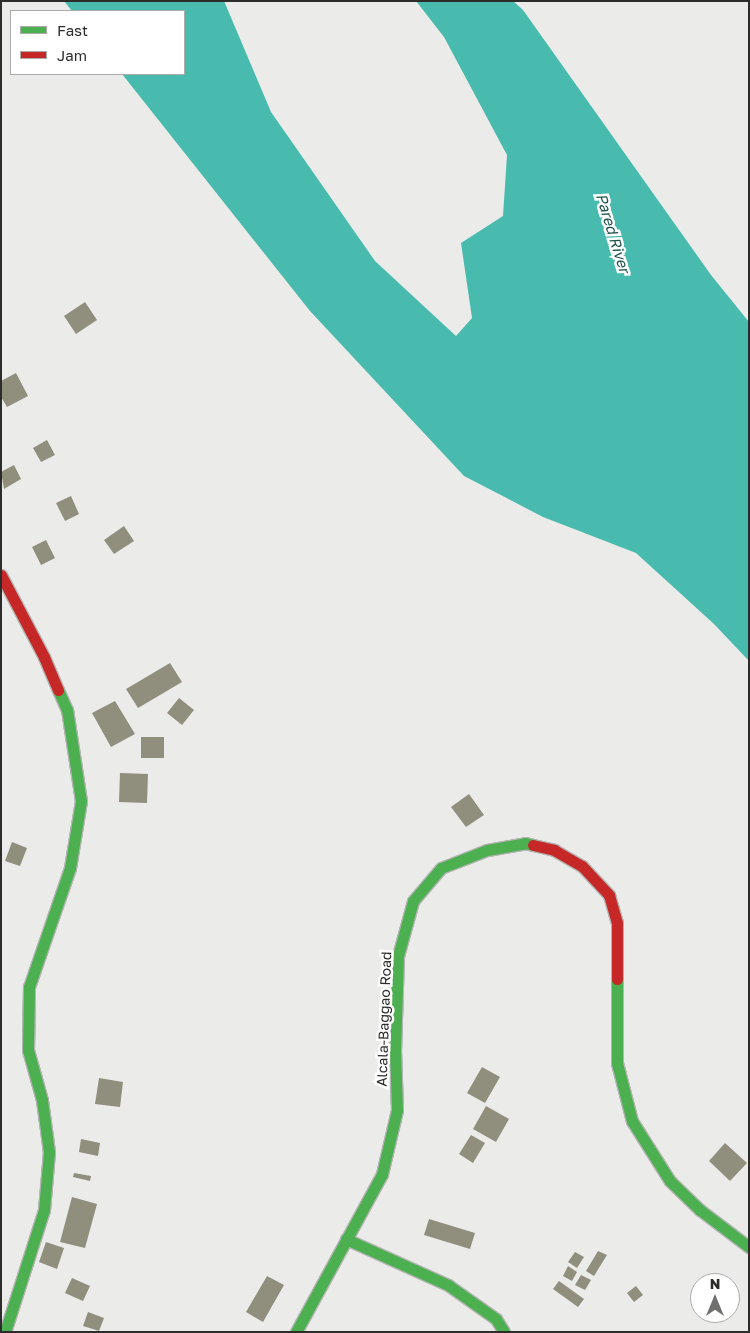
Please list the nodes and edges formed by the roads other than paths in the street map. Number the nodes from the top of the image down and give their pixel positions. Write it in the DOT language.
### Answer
graph roads {
  1 [pos="1,575"];
  2 [pos="346,1239"];
  3 [pos="749,1247"];
  4 [pos="5,1332"];
  5 [pos="296,1332"];
  6 [pos="504,1332"];
  1 -- 4 [label="main road"];
  2 -- 3 [label="main road, Alcala-Baggao Road"];
  2 -- 5 [label="main road, Alcala-Baggao Road"];
  2 -- 6 [label="main road"];
}
